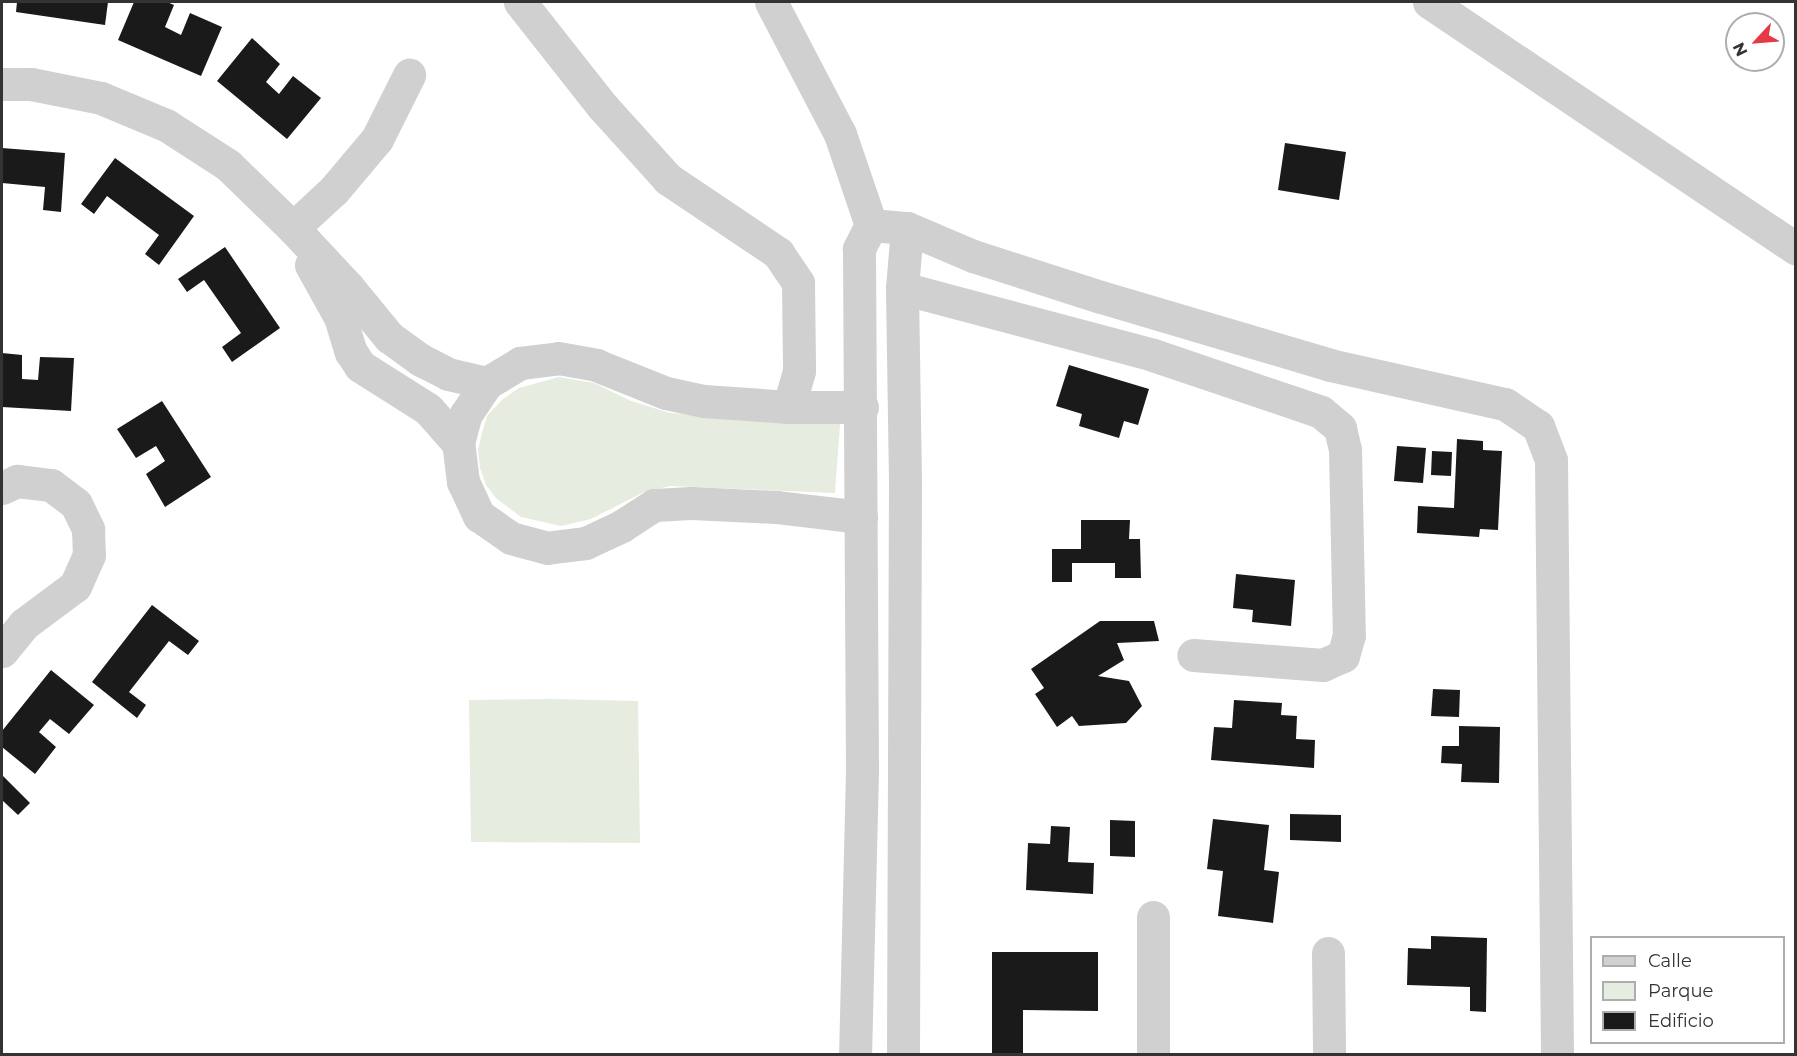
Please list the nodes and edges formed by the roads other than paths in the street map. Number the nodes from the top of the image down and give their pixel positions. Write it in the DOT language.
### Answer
graph roads {
  1 [pos="520,2"];
  2 [pos="771,2"];
  3 [pos="1429,2"];
  4 [pos="410,75"];
  5 [pos="2,84"];
  6 [pos="871,225"];
  7 [pos="293,228"];
  8 [pos="907,228"];
  9 [pos="1796,249"];
  10 [pos="903,288"];
  11 [pos="488,383"];
  12 [pos="789,407"];
  13 [pos="862,407"];
  14 [pos="458,443"];
  15 [pos="2,488"];
  16 [pos="861,517"];
  17 [pos="2,651"];
  18 [pos="1193,655"];
  19 [pos="1153,917"];
  20 [pos="1328,953"];
  21 [pos="855,1054"];
  22 [pos="903,1054"];
  23 [pos="1153,1054"];
  24 [pos="1329,1054"];
  25 [pos="1557,1054"];
  1 -- 12 [label="street"];
  2 -- 6 [label="street"];
  3 -- 9 [label="street"];
  4 -- 7 [label="street"];
  5 -- 7 [label="street"];
  6 -- 8 [label="street"];
  6 -- 13 [label="street"];
  7 -- 11 [label="street"];
  7 -- 14 [label="street"];
  8 -- 10 [label="street"];
  8 -- 25 [label="street"];
  10 -- 18 [label="street"];
  10 -- 22 [label="street"];
  11 -- 12 [label="street"];
  11 -- 14 [label="street"];
  12 -- 13 [label="street"];
  13 -- 16 [label="street"];
  14 -- 16 [label="street"];
  15 -- 17 [label="street"];
  16 -- 21 [label="street"];
  19 -- 23 [label="street"];
  20 -- 24 [label="street"];
}
